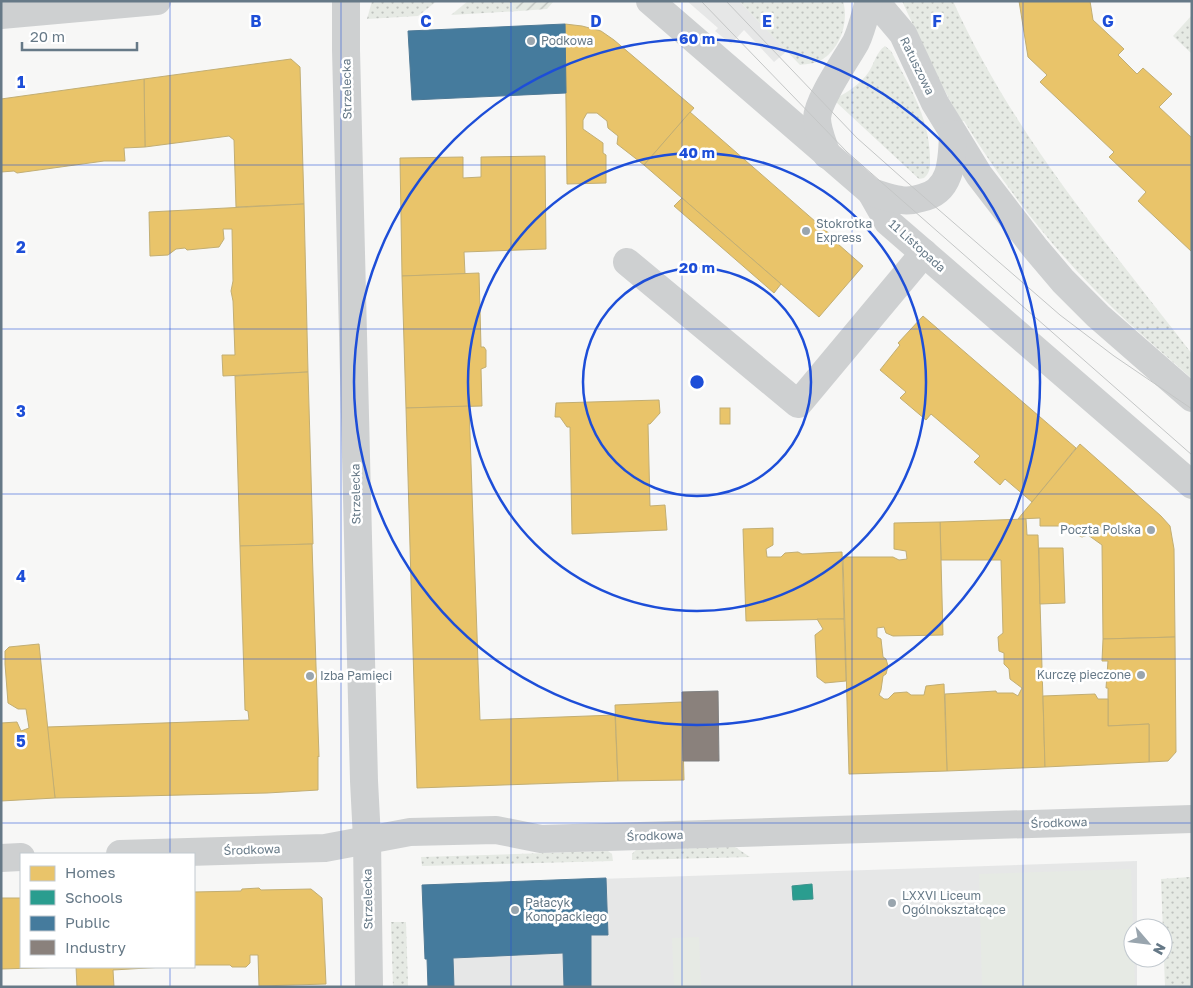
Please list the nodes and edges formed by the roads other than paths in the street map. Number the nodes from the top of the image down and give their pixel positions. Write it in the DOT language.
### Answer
graph roads {
  1 [pos="157,1"];
  2 [pos="346,1"];
  3 [pos="650,1"];
  4 [pos="869,1"];
  5 [pos="875,1"];
  6 [pos="1,15"];
  7 [pos="953,134"];
  8 [pos="827,155"];
  9 [pos="871,192"];
  10 [pos="924,253"];
  11 [pos="627,262"];
  12 [pos="1192,398"];
  13 [pos="1192,486"];
  14 [pos="1192,819"];
  15 [pos="368,839"];
  16 [pos="154,853"];
  17 [pos="20,857"];
  18 [pos="1,858"];
  19 [pos="370,987"];
  1 -- 6 [label="street"];
  2 -- 15 [label="street, Strzelecka"];
  3 -- 8 [label="street, 11 Listopada"];
  4 -- 8 [label="street"];
  5 -- 7 [label="street, Ratuszowa"];
  7 -- 9 [label="street"];
  7 -- 12 [label="street"];
  8 -- 9 [label="street, 11 Listopada"];
  9 -- 10 [label="street, 11 Listopada"];
  10 -- 11 [label="street"];
  10 -- 13 [label="street, 11 Listopada"];
  14 -- 15 [label="street, Środkowa"];
  15 -- 16 [label="street, Środkowa"];
  15 -- 19 [label="street, Strzelecka"];
  17 -- 18 [label="street"];
}
